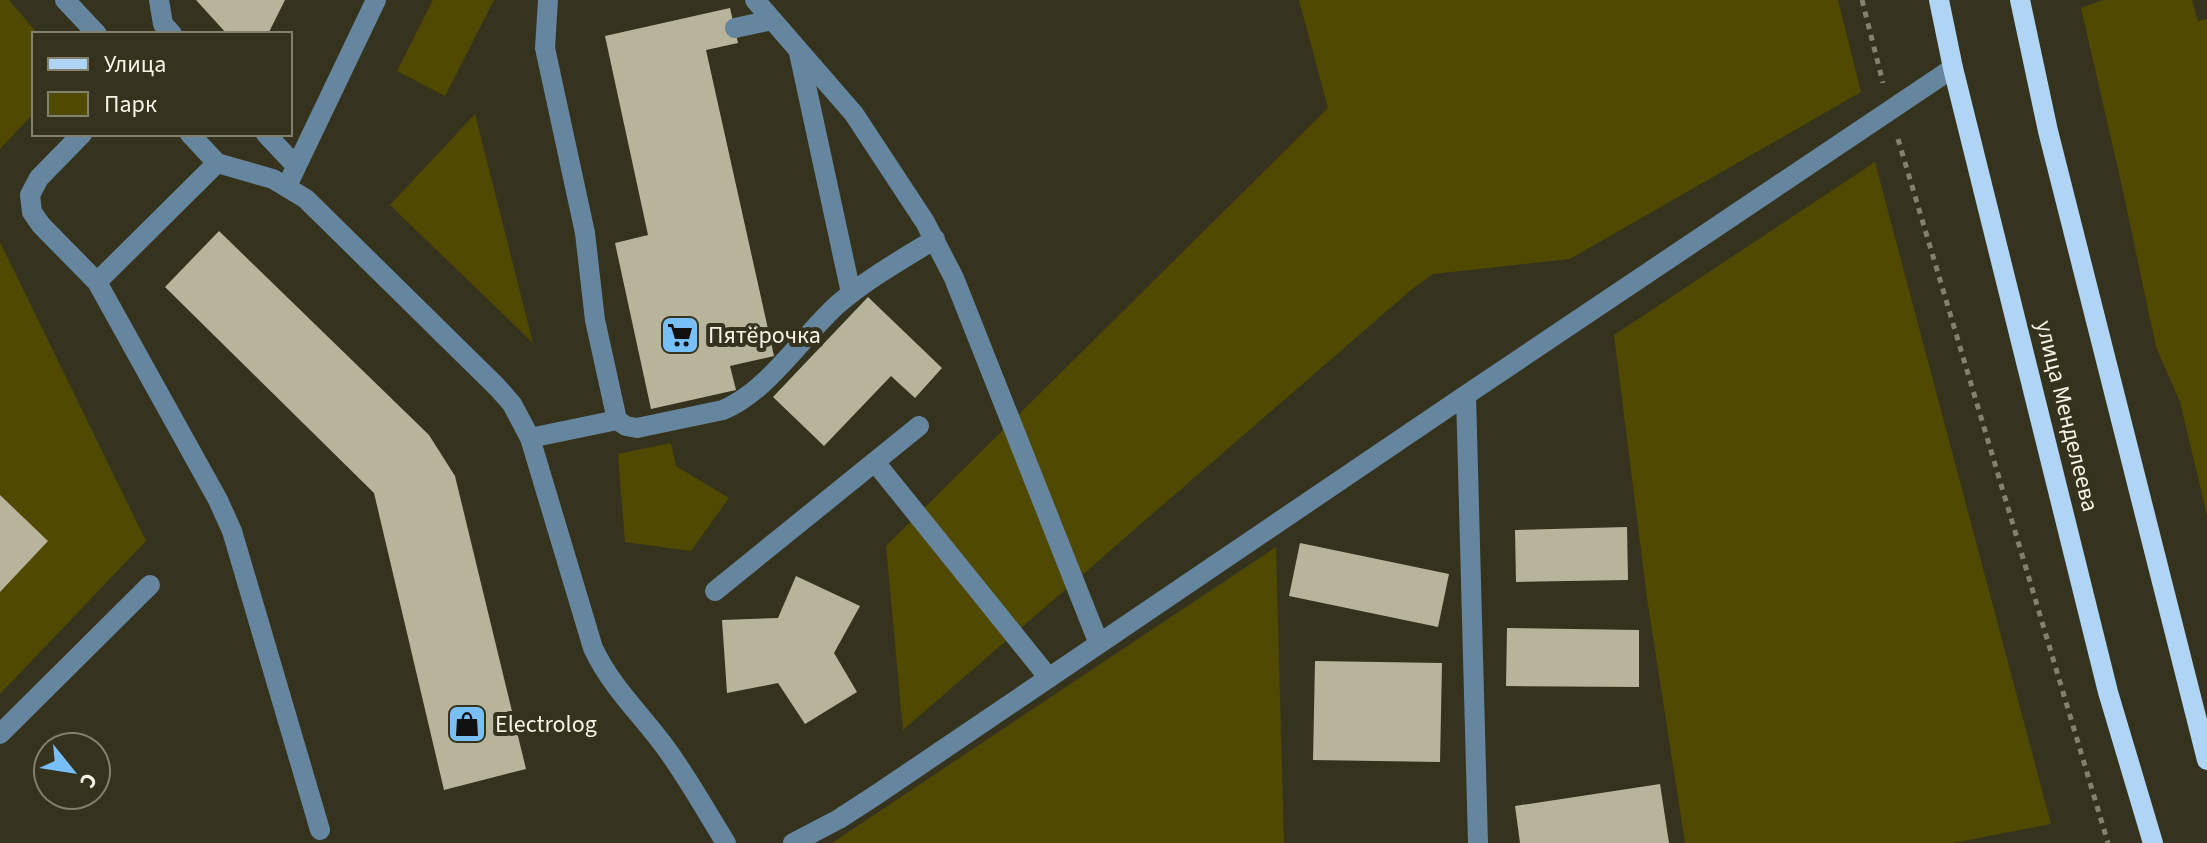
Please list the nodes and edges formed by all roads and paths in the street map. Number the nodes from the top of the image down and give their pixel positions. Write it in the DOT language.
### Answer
graph roads {
  1 [pos="65,0"];
  2 [pos="159,0"];
  3 [pos="376,0"];
  4 [pos="548,0"];
  5 [pos="755,0"];
  6 [pos="1862,0"];
  7 [pos="1939,0"];
  8 [pos="2020,0"];
  9 [pos="772,20"];
  10 [pos="735,28"];
  11 [pos="95,32"];
  12 [pos="170,32"];
  13 [pos="799,49"];
  14 [pos="1953,68"];
  15 [pos="1890,110"];
  16 [pos="80,136"];
  17 [pos="192,136"];
  18 [pos="268,136"];
  19 [pos="217,163"];
  20 [pos="296,166"];
  21 [pos="287,186"];
  22 [pos="935,239"];
  23 [pos="97,282"];
  24 [pos="851,293"];
  25 [pos="1466,395"];
  26 [pos="617,420"];
  27 [pos="919,426"];
  28 [pos="530,438"];
  29 [pos="875,462"];
  30 [pos="150,585"];
  31 [pos="715,591"];
  32 [pos="1099,644"];
  33 [pos="1049,678"];
  34 [pos="0,734"];
  35 [pos="2207,760"];
  36 [pos="320,830"];
  37 [pos="726,843"];
  38 [pos="793,843"];
  39 [pos="1478,843"];
  40 [pos="2108,843"];
  41 [pos="2153,843"];
  1 -- 11 [label="street"];
  2 -- 12 [label="street"];
  3 -- 20 [label="street"];
  4 -- 26 [label="street"];
  5 -- 9 [label="street"];
  6 -- 15 [label="path"];
  7 -- 14 [label="main road, улица Менделеева"];
  8 -- 35 [label="main road"];
  9 -- 10 [label="street"];
  9 -- 13 [label="street"];
  13 -- 22 [label="street"];
  13 -- 24 [label="street"];
  14 -- 15 [label="street"];
  14 -- 41 [label="main road, улица Менделеева"];
  15 -- 25 [label="street"];
  15 -- 40 [label="path"];
  16 -- 23 [label="street"];
  17 -- 19 [label="street"];
  18 -- 20 [label="street"];
  19 -- 21 [label="street"];
  19 -- 23 [label="street"];
  20 -- 21 [label="street"];
  21 -- 28 [label="street"];
  22 -- 24 [label="street"];
  22 -- 32 [label="street"];
  23 -- 36 [label="street"];
  24 -- 26 [label="street"];
  25 -- 32 [label="street"];
  25 -- 39 [label="street"];
  26 -- 28 [label="street"];
  27 -- 29 [label="street"];
  28 -- 37 [label="street"];
  29 -- 31 [label="street"];
  29 -- 33 [label="street"];
  30 -- 34 [label="street"];
  32 -- 33 [label="street"];
  33 -- 38 [label="street"];
}
